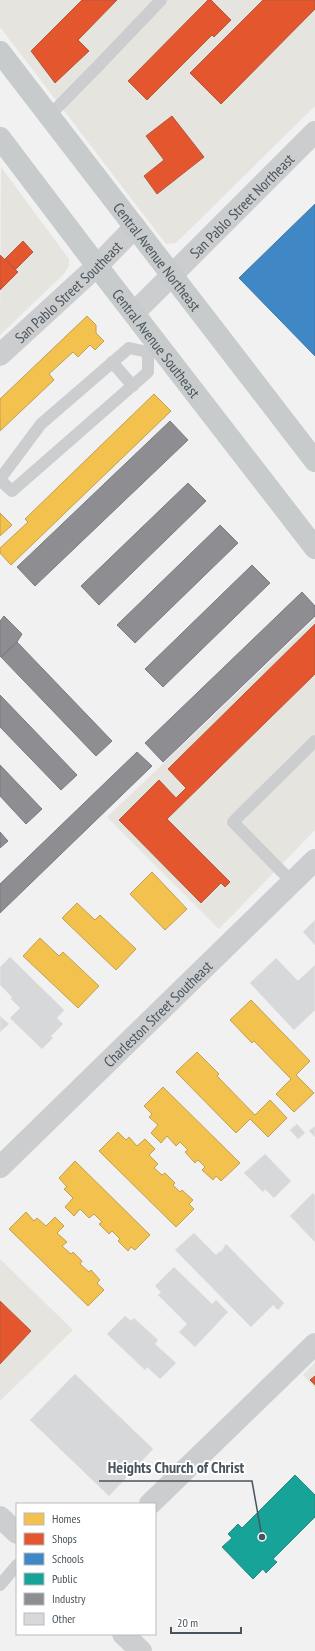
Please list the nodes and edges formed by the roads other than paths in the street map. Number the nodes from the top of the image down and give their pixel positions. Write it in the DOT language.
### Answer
graph roads {
  1 [pos="161,0"];
  2 [pos="0,52"];
  3 [pos="49,116"];
  4 [pos="315,132"];
  5 [pos="0,138"];
  6 [pos="135,228"];
  7 [pos="97,266"];
  8 [pos="172,275"];
  9 [pos="134,313"];
  10 [pos="152,348"];
  11 [pos="0,355"];
  12 [pos="112,362"];
  13 [pos="133,386"];
  14 [pos="315,461"];
  15 [pos="0,480"];
  16 [pos="315,548"];
  17 [pos="315,741"];
  18 [pos="313,867"];
  19 [pos="292,882"];
  20 [pos="0,1166"];
  21 [pos="315,1344"];
  22 [pos="151,1503"];
  23 [pos="0,1517"];
  24 [pos="16,1532"];
  25 [pos="16,1566"];
  26 [pos="0,1585"];
  27 [pos="120,1635"];
  28 [pos="124,1635"];
  29 [pos="122,1651"];
  30 [pos="141,1651"];
  1 -- 3 [label="lane"];
  2 -- 3 [label="main road, Central Avenue Northeast"];
  3 -- 6 [label="main road, Central Avenue Northeast"];
  4 -- 8 [label="street, San Pablo Street Northeast"];
  5 -- 7 [label="main road, Central Avenue Southeast"];
  6 -- 7 [label="street, San Pablo Street Southeast"];
  6 -- 8 [label="main road, Central Avenue Northeast"];
  7 -- 9 [label="main road, Central Avenue Southeast"];
  7 -- 11 [label="street, San Pablo Street Southeast"];
  8 -- 9 [label="street, San Pablo Street Northeast"];
  8 -- 14 [label="main road, Central Avenue Northeast"];
  9 -- 10 [label="main road, Central Avenue Southeast"];
  10 -- 12 [label="lane"];
  10 -- 13 [label="lane"];
  10 -- 16 [label="main road, Central Avenue Southeast"];
  12 -- 13 [label="lane"];
  12 -- 15 [label="lane"];
  13 -- 15 [label="lane"];
  17 -- 19 [label="lane"];
  18 -- 19 [label="street, Charleston Street Southeast"];
  19 -- 20 [label="street, Charleston Street Southeast"];
  21 -- 22 [label="street"];
  23 -- 24 [label="street"];
  25 -- 26 [label="lane"];
  27 -- 29 [label="street"];
  28 -- 30 [label="street"];
}
